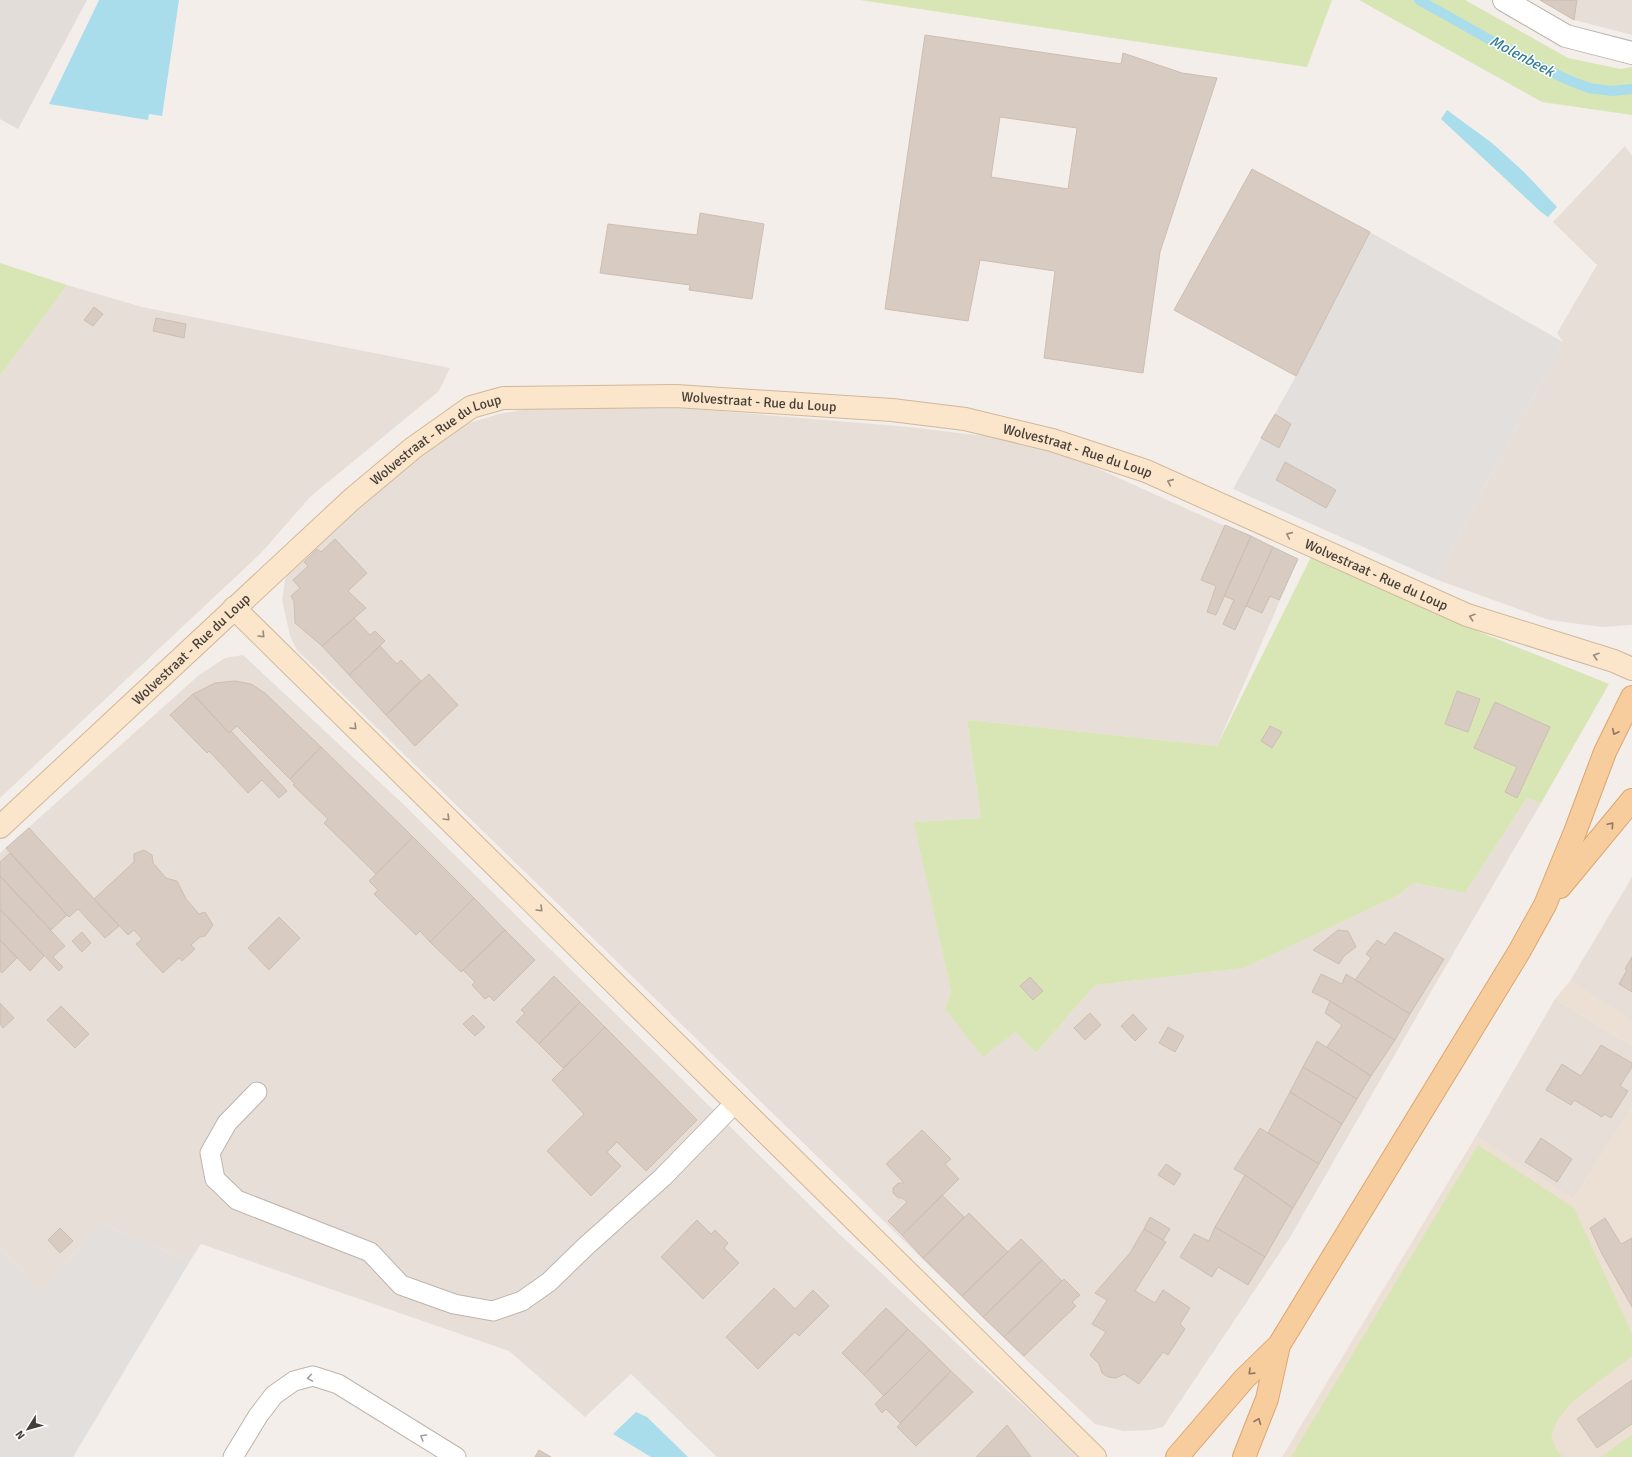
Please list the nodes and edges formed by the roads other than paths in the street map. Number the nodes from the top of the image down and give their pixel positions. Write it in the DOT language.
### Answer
graph roads {
  1 [pos="1504,0"];
  2 [pos="1632,53"];
  3 [pos="234,608"];
  4 [pos="1632,669"];
  5 [pos="1632,697"];
  6 [pos="1632,800"];
  7 [pos="0,827"];
  8 [pos="1545,905"];
  9 [pos="257,1092"];
  10 [pos="736,1102"];
  11 [pos="1279,1345"];
  12 [pos="233,1457"];
  13 [pos="456,1457"];
  14 [pos="1095,1457"];
  15 [pos="1177,1457"];
  16 [pos="1244,1457"];
  1 -- 2 [label="street"];
  4 -- 3 [label="street, Wolvestraat - Rue du Loup, one-way"];
  3 -- 7 [label="street, Wolvestraat - Rue du Loup"];
  3 -- 10 [label="street, one-way"];
  5 -- 8 [label="main road, one-way"];
  8 -- 6 [label="main road, one-way"];
  8 -- 11 [label="main road"];
  9 -- 10 [label="lane"];
  10 -- 14 [label="street"];
  11 -- 15 [label="main road, one-way"];
  16 -- 11 [label="main road, one-way"];
  13 -- 12 [label="lane, one-way"];
}
